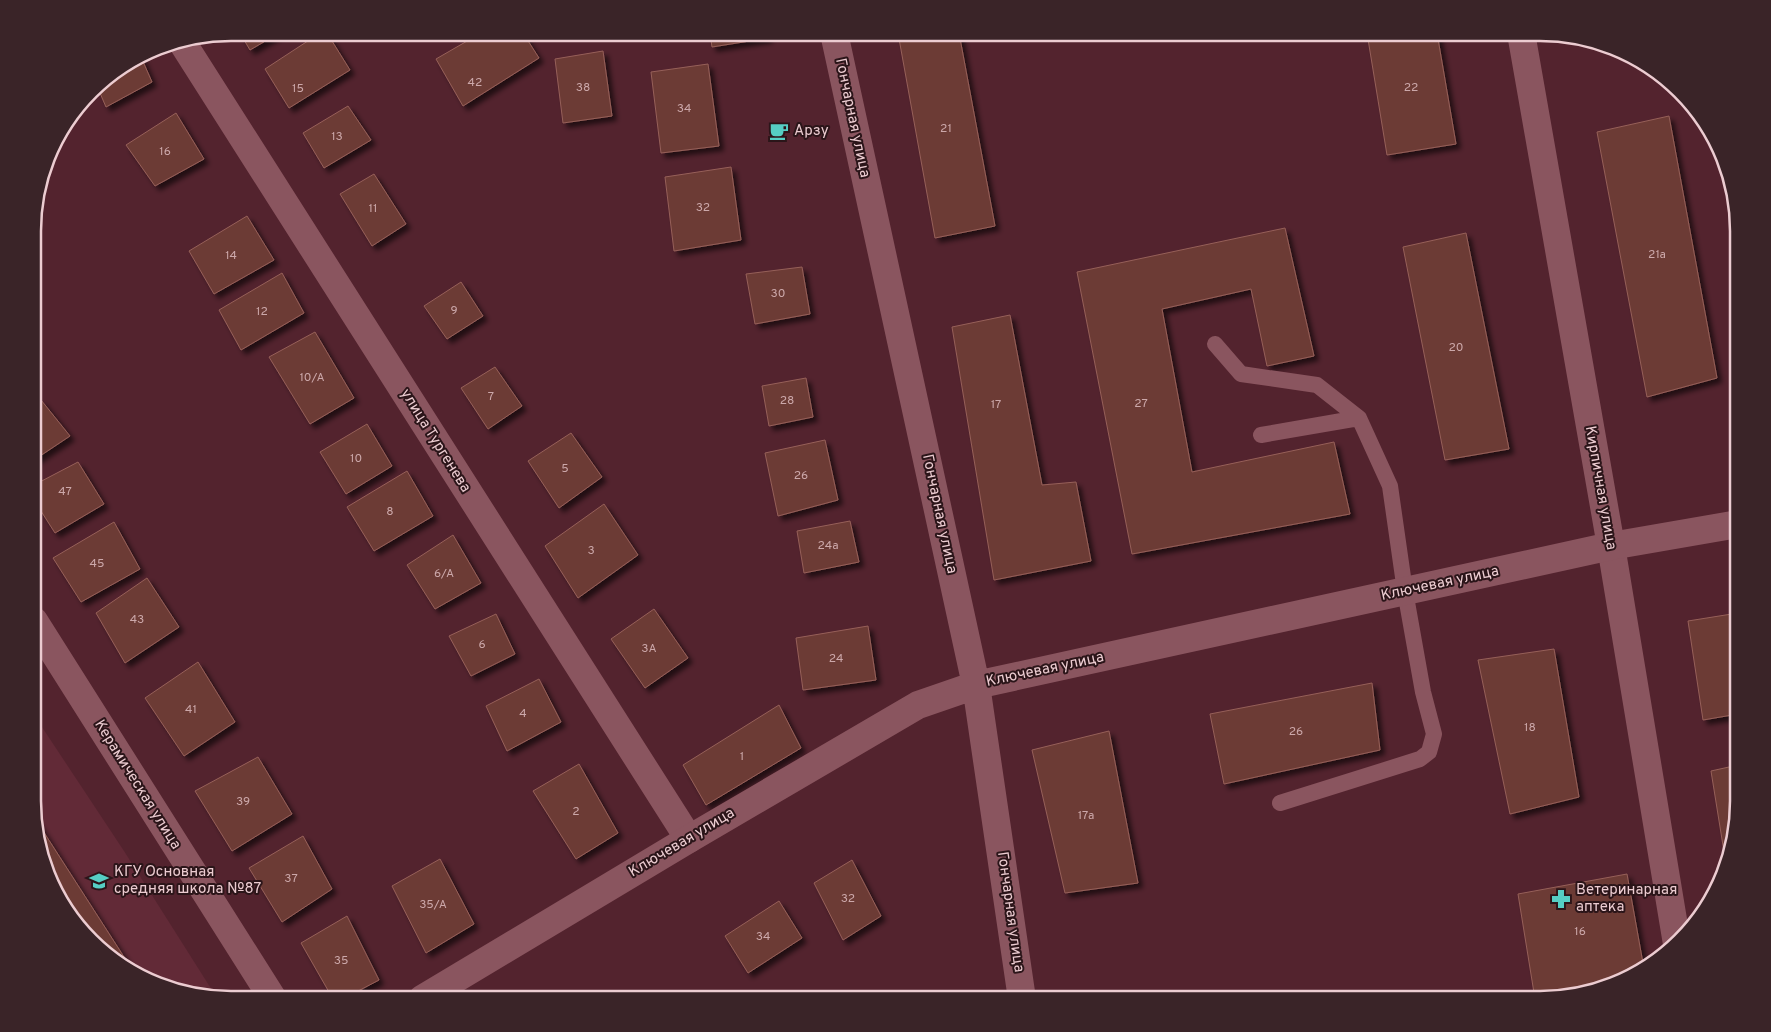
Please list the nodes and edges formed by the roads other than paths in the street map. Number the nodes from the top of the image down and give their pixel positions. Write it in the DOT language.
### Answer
graph roads {
  1 [pos="836,41"];
  2 [pos="1523,41"];
  3 [pos="185,47"];
  4 [pos="1214,344"];
  5 [pos="1359,418"];
  6 [pos="1261,435"];
  7 [pos="1730,525"];
  8 [pos="1611,546"];
  9 [pos="1405,591"];
  10 [pos="41,631"];
  11 [pos="976,685"];
  12 [pos="1280,803"];
  13 [pos="689,839"];
  14 [pos="1675,934"];
  15 [pos="267,991"];
  16 [pos="435,991"];
  17 [pos="1021,991"];
  1 -- 11 [label="street, Гончарная улица"];
  2 -- 8 [label="street, Кирпичная улица"];
  3 -- 13 [label="street, улица Тургенева"];
  4 -- 5 [label="lane"];
  5 -- 6 [label="lane"];
  5 -- 9 [label="lane"];
  7 -- 8 [label="street, Ключевая улица"];
  8 -- 9 [label="street, Ключевая улица"];
  8 -- 14 [label="street, Кирпичная улица"];
  9 -- 11 [label="street, Ключевая улица"];
  9 -- 12 [label="lane"];
  10 -- 15 [label="street, Керамическая улица"];
  11 -- 13 [label="street, Ключевая улица"];
  11 -- 17 [label="street, Гончарная улица"];
  13 -- 16 [label="street, Ключевая улица"];
}
